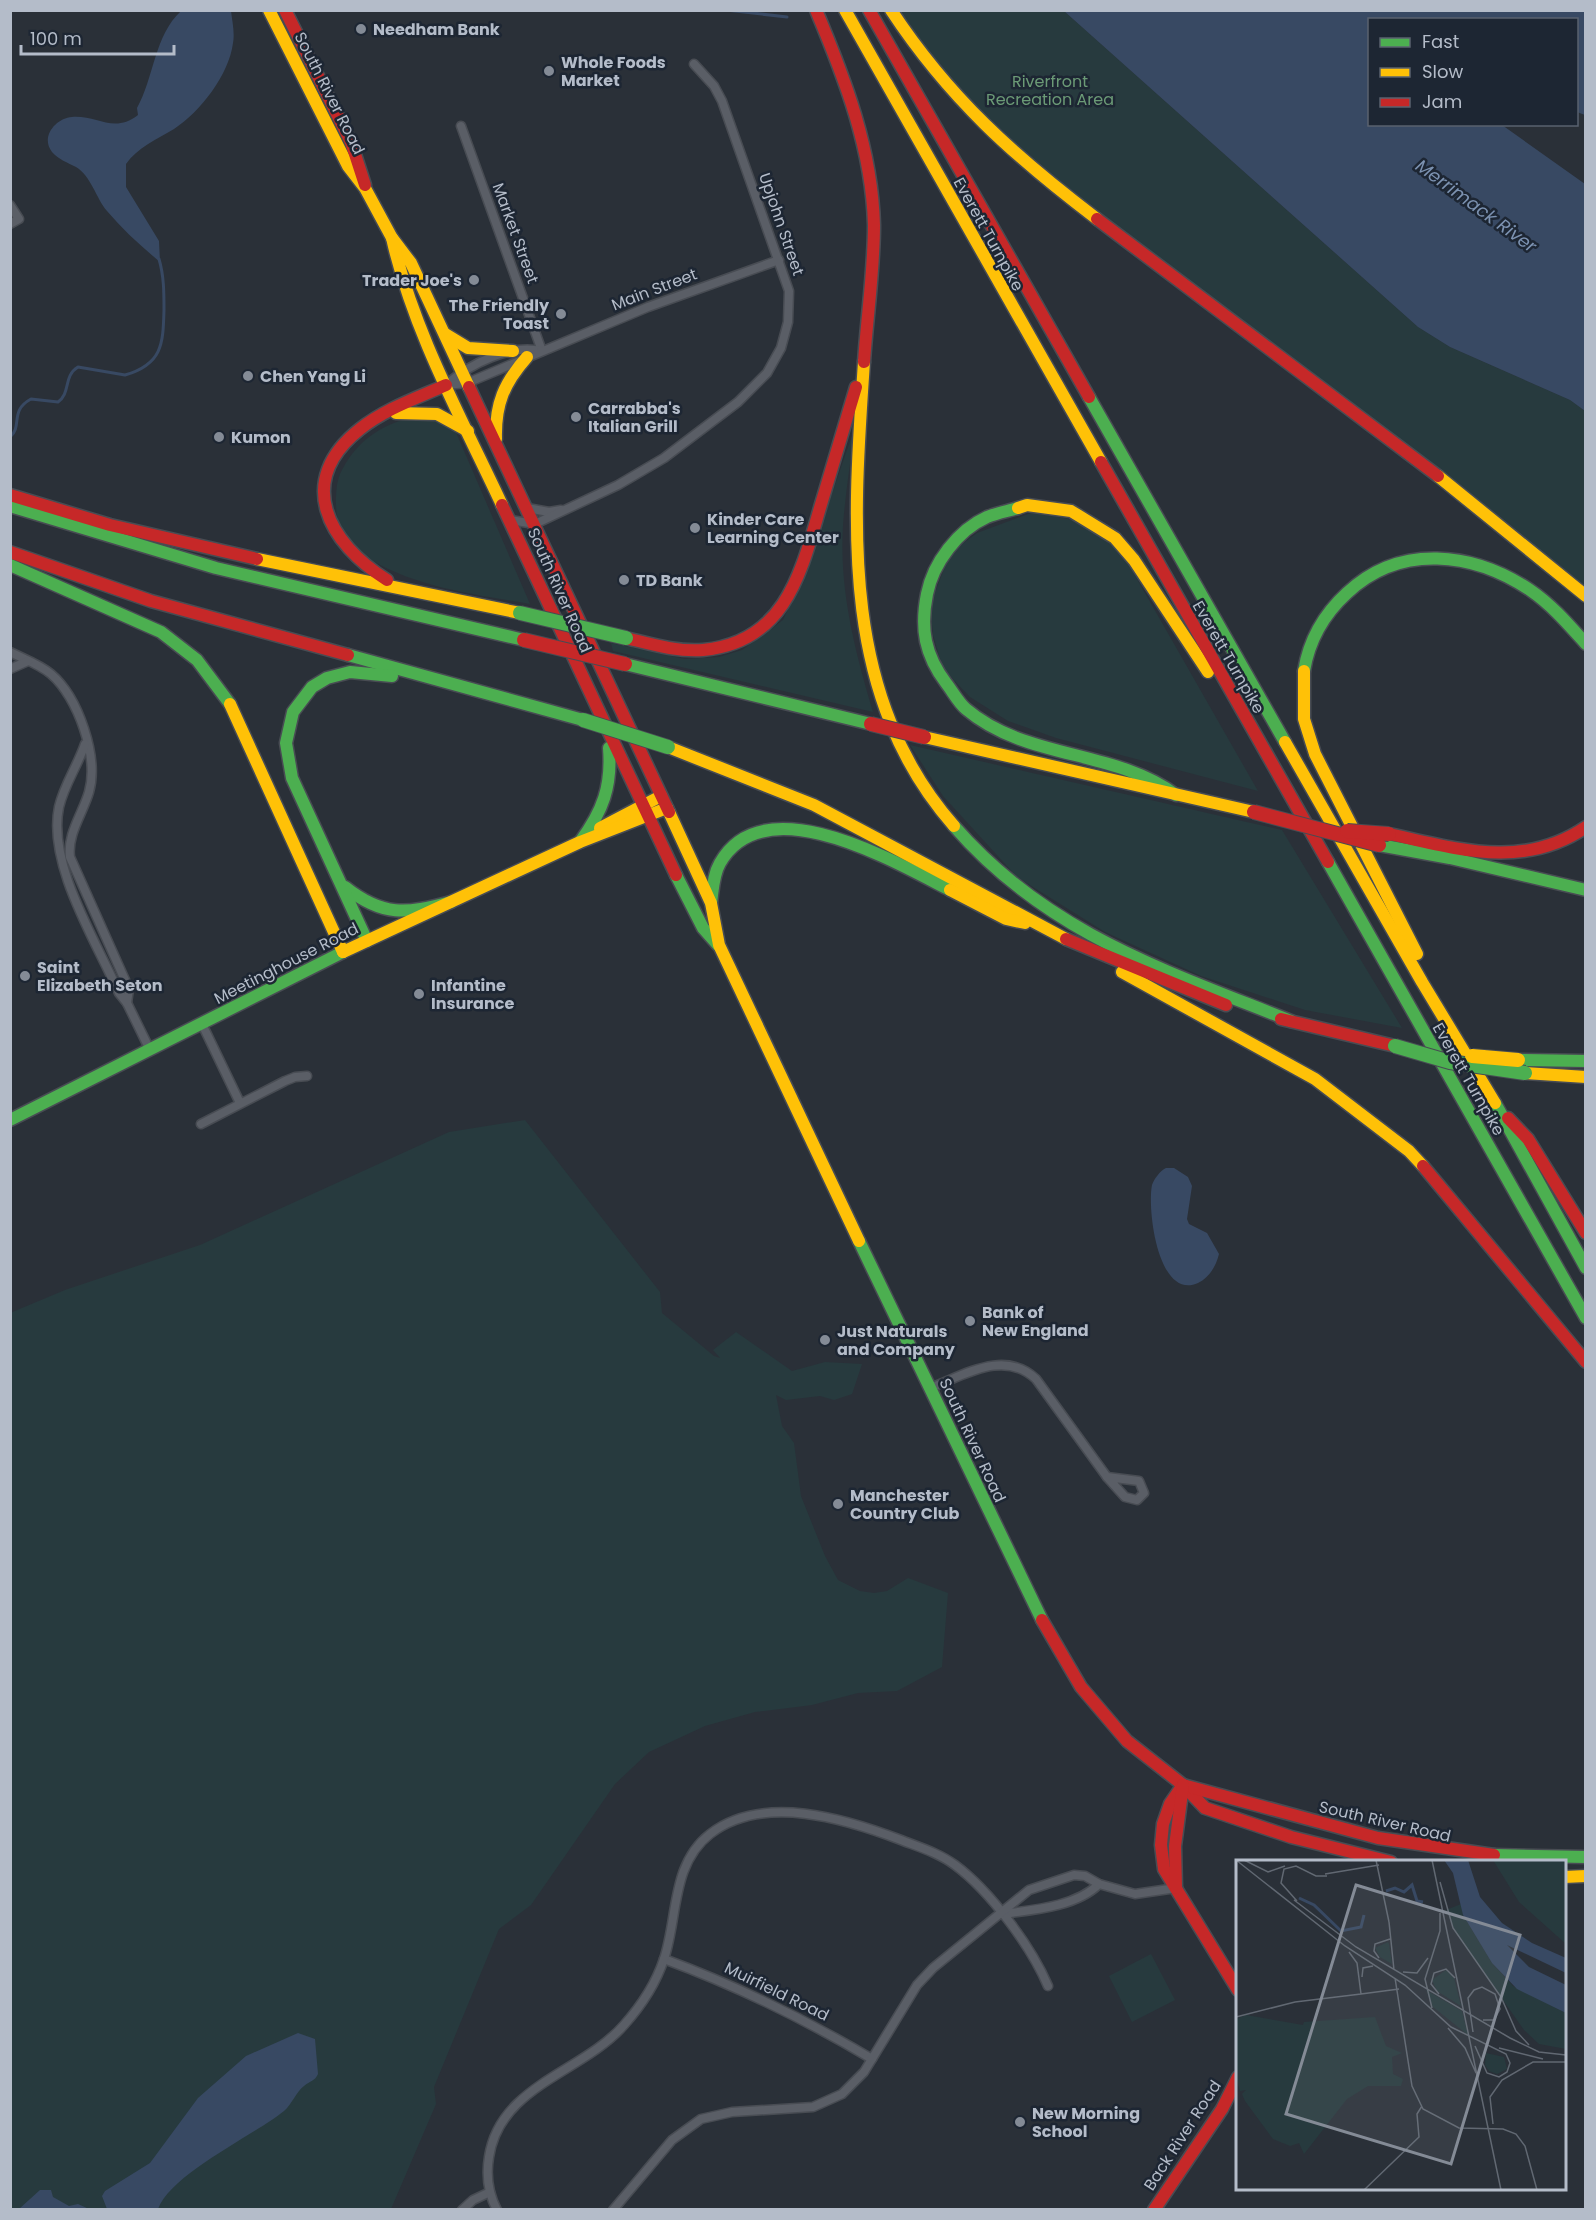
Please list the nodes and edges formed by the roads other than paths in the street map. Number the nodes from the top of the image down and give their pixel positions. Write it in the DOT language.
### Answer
graph roads {
  1 [pos="269,10"];
  2 [pos="285,10"];
  3 [pos="816,10"];
  4 [pos="845,10"];
  5 [pos="869,10"];
  6 [pos="891,10"];
  7 [pos="694,64"];
  8 [pos="461,126"];
  9 [pos="365,188"];
  10 [pos="10,205"];
  11 [pos="15,221"];
  12 [pos="392,238"];
  13 [pos="779,260"];
  14 [pos="443,333"];
  15 [pos="513,351"];
  16 [pos="542,351"];
  17 [pos="527,357"];
  18 [pos="864,358"];
  19 [pos="464,377"];
  20 [pos="446,384"];
  21 [pos="387,414"];
  22 [pos="468,431"];
  23 [pos="497,444"];
  24 [pos="10,495"];
  25 [pos="10,506"];
  26 [pos="527,508"];
  27 [pos="565,510"];
  28 [pos="510,520"];
  29 [pos="535,524"];
  30 [pos="10,552"];
  31 [pos="10,565"];
  32 [pos="403,588"];
  33 [pos="1586,596"];
  34 [pos="1586,644"];
  35 [pos="10,652"];
  36 [pos="28,661"];
  37 [pos="10,669"];
  38 [pos="530,706"];
  39 [pos="608,737"];
  40 [pos="86,741"];
  41 [pos="1263,751"];
  42 [pos="1176,795"];
  43 [pos="664,802"];
  44 [pos="644,812"];
  45 [pos="1586,827"];
  46 [pos="1324,832"];
  47 [pos="580,842"];
  48 [pos="338,880"];
  49 [pos="1586,891"];
  50 [pos="451,902"];
  51 [pos="711,903"];
  52 [pos="1045,927"];
  53 [pos="367,941"];
  54 [pos="1073,943"];
  55 [pos="719,945"];
  56 [pos="343,952"];
  57 [pos="127,1003"];
  58 [pos="1290,1021"];
  59 [pos="202,1024"];
  60 [pos="1450,1031"];
  61 [pos="1395,1046"];
  62 [pos="150,1050"];
  63 [pos="1586,1061"];
  64 [pos="307,1076"];
  65 [pos="1586,1077"];
  66 [pos="240,1103"];
  67 [pos="1496,1105"];
  68 [pos="10,1120"];
  69 [pos="201,1124"];
  70 [pos="1586,1233"];
  71 [pos="1586,1268"];
  72 [pos="1586,1318"];
  73 [pos="1586,1362"];
  74 [pos="930,1388"];
  75 [pos="1107,1477"];
  76 [pos="1183,1785"];
  77 [pos="1586,1857"];
  78 [pos="1383,1860"];
  79 [pos="1586,1876"];
  80 [pos="1566,1877"];
  81 [pos="1098,1884"];
  82 [pos="1176,1888"];
  83 [pos="1001,1915"];
  84 [pos="664,1959"];
  85 [pos="1048,1986"];
  86 [pos="1236,1987"];
  87 [pos="872,2060"];
  88 [pos="1236,2081"];
  89 [pos="490,2192"];
  90 [pos="462,2210"];
  91 [pos="496,2210"];
  92 [pos="613,2210"];
  93 [pos="1154,2210"];
  1 -- 9 [label="main road, South River Road"];
  2 -- 9 [label="main road, South River Road"];
  3 -- 18 [label="main road"];
  4 -- 41 [label="main road, Everett Turnpike"];
  5 -- 60 [label="main road, Everett Turnpike"];
  6 -- 33 [label="main road"];
  7 -- 13 [label="street, Upjohn Street"];
  8 -- 16 [label="street, Market Street"];
  9 -- 12 [label="main road, South River Road"];
  10 -- 11 [label="street"];
  12 -- 14 [label="main road, South River Road"];
  12 -- 20 [label="main road, South River Road"];
  13 -- 16 [label="street, Main Street"];
  13 -- 27 [label="street, Upjohn Street"];
  14 -- 15 [label="main road"];
  14 -- 19 [label="main road, South River Road"];
  15 -- 16 [label="street, Main Street"];
  15 -- 19 [label="street, Main Street"];
  16 -- 17 [label="street, Main Street"];
  17 -- 19 [label="street, Main Street"];
  17 -- 23 [label="main road"];
  18 -- 32 [label="main road, bridge"];
  18 -- 58 [label="main road"];
  19 -- 20 [label="street, Main Street"];
  19 -- 23 [label="main road, South River Road"];
  20 -- 21 [label="main road"];
  20 -- 22 [label="main road, South River Road"];
  21 -- 22 [label="main road"];
  21 -- 32 [label="main road"];
  22 -- 28 [label="main road, South River Road"];
  23 -- 26 [label="main road, South River Road"];
  24 -- 32 [label="main road"];
  25 -- 42 [label="main road, bridge"];
  26 -- 27 [label="street, Upjohn Street"];
  26 -- 29 [label="main road, South River Road"];
  27 -- 29 [label="street, Upjohn Street"];
  28 -- 29 [label="street"];
  28 -- 39 [label="main road, South River Road"];
  29 -- 43 [label="main road, South River Road"];
  30 -- 38 [label="main road"];
  31 -- 56 [label="main road"];
  34 -- 60 [label="main road"];
  35 -- 36 [label="street"];
  36 -- 37 [label="street"];
  36 -- 40 [label="street"];
  38 -- 48 [label="main road"];
  38 -- 52 [label="main road, bridge"];
  39 -- 44 [label="main road, South River Road"];
  39 -- 47 [label="main road"];
  40 -- 57 [label="street"];
  40 -- 57 [label="street"];
  41 -- 42 [label="main road"];
  41 -- 72 [label="main road, Everett Turnpike"];
  42 -- 46 [label="main road, bridge"];
  43 -- 44 [label="main road, Meetinghouse Road"];
  43 -- 51 [label="main road, South River Road"];
  44 -- 47 [label="main road, Meetinghouse Road"];
  44 -- 55 [label="main road, South River Road"];
  45 -- 46 [label="main road, bridge"];
  46 -- 49 [label="main road, bridge"];
  47 -- 50 [label="main road, Meetinghouse Road"];
  48 -- 50 [label="main road"];
  48 -- 53 [label="main road"];
  50 -- 53 [label="main road, Meetinghouse Road"];
  51 -- 52 [label="main road"];
  51 -- 55 [label="main road, South River Road"];
  52 -- 54 [label="main road"];
  53 -- 56 [label="main road, Meetinghouse Road"];
  54 -- 58 [label="main road"];
  54 -- 73 [label="main road"];
  55 -- 74 [label="main road, South River Road"];
  56 -- 59 [label="main road, Meetinghouse Road"];
  57 -- 62 [label="street"];
  58 -- 61 [label="main road"];
  59 -- 62 [label="main road, Meetinghouse Road"];
  59 -- 66 [label="street"];
  60 -- 67 [label="main road, Everett Turnpike"];
  61 -- 63 [label="main road, bridge"];
  61 -- 65 [label="main road, bridge"];
  62 -- 68 [label="main road, Meetinghouse Road"];
  64 -- 66 [label="street"];
  66 -- 69 [label="street"];
  67 -- 70 [label="main road"];
  67 -- 71 [label="main road, Everett Turnpike"];
  74 -- 75 [label="street"];
  74 -- 76 [label="main road, South River Road"];
  76 -- 77 [label="main road, South River Road"];
  76 -- 78 [label="main road, South River Road"];
  76 -- 82 [label="main road"];
  79 -- 80 [label="main road"];
  81 -- 82 [label="street"];
  81 -- 83 [label="street"];
  81 -- 83 [label="street"];
  82 -- 86 [label="main road"];
  83 -- 84 [label="street"];
  83 -- 85 [label="street"];
  83 -- 87 [label="street"];
  84 -- 87 [label="street, Muirfield Road"];
  84 -- 89 [label="street"];
  87 -- 92 [label="street"];
  88 -- 93 [label="main road, Back River Road"];
  89 -- 90 [label="street"];
  89 -- 91 [label="street"];
}
